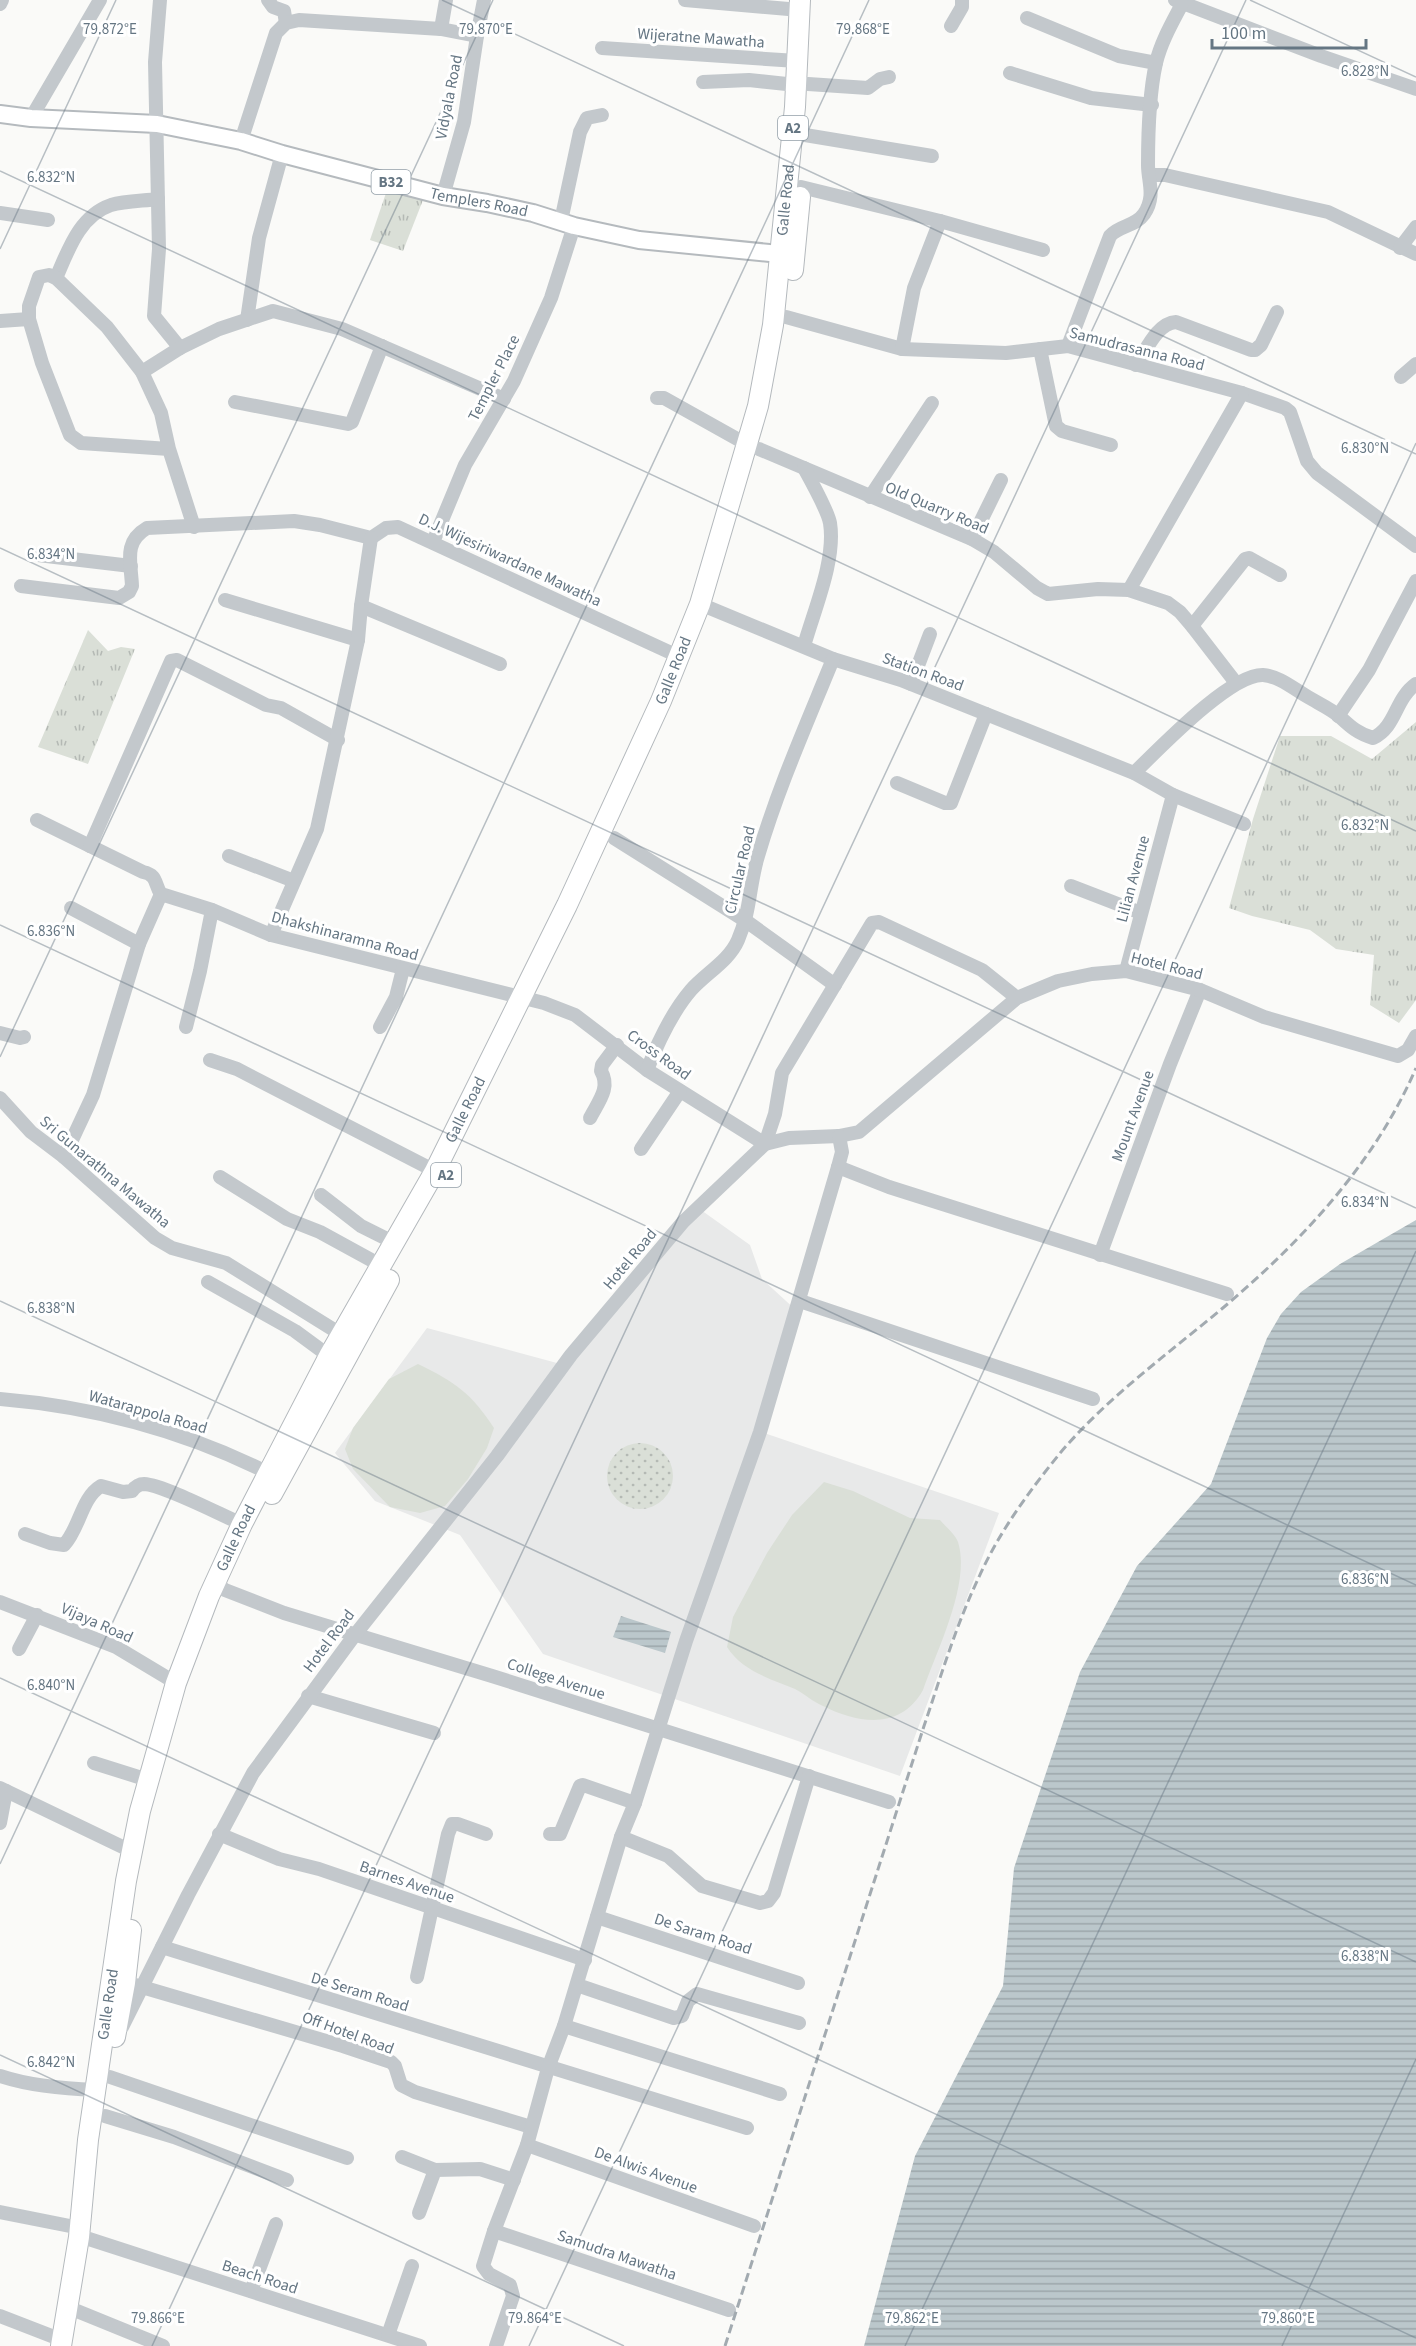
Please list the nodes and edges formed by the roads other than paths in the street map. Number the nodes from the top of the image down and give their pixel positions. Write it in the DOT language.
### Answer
graph roads {
  1 [pos="100,0"];
  2 [pos="160,0"];
  3 [pos="268,0"];
  4 [pos="446,0"];
  5 [pos="484,0"];
  6 [pos="685,0"];
  7 [pos="962,0"];
  8 [pos="1179,2"];
  9 [pos="804,4"];
  10 [pos="1027,18"];
  11 [pos="286,23"];
  12 [pos="951,26"];
  13 [pos="441,29"];
  14 [pos="477,36"];
  15 [pos="602,48"];
  16 [pos="797,61"];
  17 [pos="1156,63"];
  18 [pos="1011,73"];
  19 [pos="889,77"];
  20 [pos="703,82"];
  21 [pos="802,84"];
  22 [pos="1416,89"];
  23 [pos="1152,105"];
  24 [pos="0,114"];
  25 [pos="602,115"];
  26 [pos="31,118"];
  27 [pos="157,124"];
  28 [pos="805,135"];
  29 [pos="241,141"];
  30 [pos="282,154"];
  31 [pos="932,156"];
  32 [pos="1150,175"];
  33 [pos="801,187"];
  34 [pos="443,196"];
  35 [pos="158,199"];
  36 [pos="0,213"];
  37 [pos="48,220"];
  38 [pos="940,221"];
  39 [pos="568,224"];
  40 [pos="1416,227"];
  41 [pos="1401,248"];
  42 [pos="1043,250"];
  43 [pos="1416,254"];
  44 [pos="788,255"];
  45 [pos="56,278"];
  46 [pos="1277,312"];
  47 [pos="786,317"];
  48 [pos="29,319"];
  49 [pos="247,320"];
  50 [pos="0,321"];
  51 [pos="382,346"];
  52 [pos="1068,346"];
  53 [pos="180,348"];
  54 [pos="902,349"];
  55 [pos="1040,349"];
  56 [pos="1416,364"];
  57 [pos="1136,366"];
  58 [pos="142,372"];
  59 [pos="1401,377"];
  60 [pos="1242,393"];
  61 [pos="657,398"];
  62 [pos="504,399"];
  63 [pos="234,402"];
  64 [pos="932,403"];
  65 [pos="1111,445"];
  66 [pos="753,447"];
  67 [pos="169,449"];
  68 [pos="804,468"];
  69 [pos="1001,480"];
  70 [pos="870,497"];
  71 [pos="194,527"];
  72 [pos="371,538"];
  73 [pos="972,539"];
  74 [pos="433,542"];
  75 [pos="1416,546"];
  76 [pos="38,555"];
  77 [pos="131,566"];
  78 [pos="1280,574"];
  79 [pos="1416,581"];
  80 [pos="21,586"];
  81 [pos="1129,590"];
  82 [pos="225,600"];
  83 [pos="361,606"];
  84 [pos="705,606"];
  85 [pos="1192,626"];
  86 [pos="930,634"];
  87 [pos="358,640"];
  88 [pos="804,646"];
  89 [pos="680,657"];
  90 [pos="833,658"];
  91 [pos="500,664"];
  92 [pos="911,684"];
  93 [pos="1236,684"];
  94 [pos="1416,684"];
  95 [pos="986,714"];
  96 [pos="1338,716"];
  97 [pos="338,740"];
  98 [pos="1134,773"];
  99 [pos="897,783"];
  100 [pos="1173,795"];
  101 [pos="37,820"];
  102 [pos="1244,824"];
  103 [pos="614,838"];
  104 [pos="90,846"];
  105 [pos="229,856"];
  106 [pos="294,881"];
  107 [pos="1071,886"];
  108 [pos="161,894"];
  109 [pos="71,908"];
  110 [pos="212,910"];
  111 [pos="1141,913"];
  112 [pos="746,921"];
  113 [pos="271,935"];
  114 [pos="139,944"];
  115 [pos="403,969"];
  116 [pos="1126,971"];
  117 [pos="835,985"];
  118 [pos="1200,990"];
  119 [pos="1017,998"];
  120 [pos="525,999"];
  121 [pos="186,1027"];
  122 [pos="380,1027"];
  123 [pos="0,1033"];
  124 [pos="1416,1036"];
  125 [pos="24,1037"];
  126 [pos="616,1045"];
  127 [pos="210,1060"];
  128 [pos="647,1070"];
  129 [pos="680,1090"];
  130 [pos="0,1098"];
  131 [pos="590,1118"];
  132 [pos="839,1136"];
  133 [pos="765,1144"];
  134 [pos="641,1149"];
  135 [pos="64,1157"];
  136 [pos="838,1167"];
  137 [pos="435,1171"];
  138 [pos="220,1178"];
  139 [pos="321,1195"];
  140 [pos="395,1243"];
  141 [pos="1100,1255"];
  142 [pos="382,1266"];
  143 [pos="208,1282"];
  144 [pos="1227,1294"];
  145 [pos="800,1301"];
  146 [pos="348,1339"];
  147 [pos="329,1356"];
  148 [pos="0,1399"];
  149 [pos="1093,1399"];
  150 [pos="274,1476"];
  151 [pos="242,1524"];
  152 [pos="25,1534"];
  153 [pos="220,1586"];
  154 [pos="0,1602"];
  155 [pos="37,1615"];
  156 [pos="354,1636"];
  157 [pos="20,1649"];
  158 [pos="176,1683"];
  159 [pos="308,1696"];
  160 [pos="658,1729"];
  161 [pos="434,1733"];
  162 [pos="94,1763"];
  163 [pos="809,1776"];
  164 [pos="148,1780"];
  165 [pos="3,1790"];
  166 [pos="889,1802"];
  167 [pos="635,1803"];
  168 [pos="0,1824"];
  169 [pos="219,1834"];
  170 [pos="486,1834"];
  171 [pos="550,1834"];
  172 [pos="621,1837"];
  173 [pos="131,1851"];
  174 [pos="434,1909"];
  175 [pos="597,1917"];
  176 [pos="162,1947"];
  177 [pos="585,1960"];
  178 [pos="417,1977"];
  179 [pos="126,1983"];
  180 [pos="798,1983"];
  181 [pos="577,1985"];
  182 [pos="799,2023"];
  183 [pos="564,2026"];
  184 [pos="548,2068"];
  185 [pos="0,2076"];
  186 [pos="110,2077"];
  187 [pos="96,2090"];
  188 [pos="780,2094"];
  189 [pos="105,2116"];
  190 [pos="531,2127"];
  191 [pos="747,2128"];
  192 [pos="527,2145"];
  193 [pos="402,2157"];
  194 [pos="347,2158"];
  195 [pos="435,2170"];
  196 [pos="287,2180"];
  197 [pos="514,2180"];
  198 [pos="0,2212"];
  199 [pos="419,2213"];
  200 [pos="276,2223"];
  201 [pos="754,2226"];
  202 [pos="494,2230"];
  203 [pos="85,2233"];
  204 [pos="412,2266"];
  205 [pos="251,2291"];
  206 [pos="729,2310"];
  207 [pos="77,2311"];
  208 [pos="0,2316"];
  209 [pos="388,2335"];
  210 [pos="65,2344"];
  211 [pos="163,2346"];
  212 [pos="420,2346"];
  213 [pos="496,2346"];
  1 -- 26 [label="street"];
  2 -- 27 [label="street"];
  3 -- 11 [label="street"];
  4 -- 13 [label="street"];
  5 -- 14 [label="street"];
  6 -- 9 [label="street"];
  7 -- 12 [label="street"];
  8 -- 17 [label="street"];
  8 -- 22 [label="street"];
  9 -- 16 [label="highway, Galle Road / A2"];
  9 -- 21 [label="highway, Galle Road / A2"];
  10 -- 17 [label="street"];
  11 -- 13 [label="street, Vidyala Road"];
  11 -- 29 [label="street"];
  13 -- 14 [label="street, Vidyala Road"];
  14 -- 34 [label="street, Vidyala Road"];
  15 -- 16 [label="street, Wijeratne Mawatha"];
  16 -- 21 [label="highway, Galle Road / A2"];
  17 -- 23 [label="street"];
  18 -- 23 [label="street"];
  19 -- 21 [label="street"];
  20 -- 21 [label="street"];
  21 -- 28 [label="highway, Galle Road / A2"];
  21 -- 44 [label="highway, Galle Road / A2"];
  23 -- 32 [label="street"];
  24 -- 26 [label="main road, Templers Road / B32"];
  25 -- 39 [label="street, Templer Place"];
  26 -- 27 [label="main road, Templers Road / B32"];
  27 -- 29 [label="main road, Templers Road / B32"];
  27 -- 35 [label="street"];
  28 -- 31 [label="street"];
  28 -- 33 [label="highway, Galle Road / A2"];
  29 -- 30 [label="main road, Templers Road / B32"];
  30 -- 34 [label="main road, Templers Road / B32"];
  30 -- 49 [label="street"];
  32 -- 41 [label="street"];
  32 -- 52 [label="street"];
  33 -- 38 [label="street"];
  33 -- 44 [label="highway, Galle Road / A2"];
  34 -- 39 [label="main road, Templers Road / B32"];
  35 -- 45 [label="street"];
  35 -- 53 [label="street"];
  36 -- 37 [label="street"];
  38 -- 42 [label="street"];
  38 -- 54 [label="street"];
  39 -- 44 [label="main road, Templers Road / B32"];
  39 -- 62 [label="street, Templer Place"];
  40 -- 41 [label="street"];
  41 -- 43 [label="street"];
  44 -- 47 [label="highway, Galle Road / A2"];
  44 -- 66 [label="highway, Galle Road / A2"];
  45 -- 48 [label="street"];
  45 -- 58 [label="street"];
  46 -- 57 [label="street"];
  47 -- 54 [label="street, Samudrasanna Road"];
  47 -- 66 [label="highway, Galle Road / A2"];
  48 -- 50 [label="street"];
  48 -- 67 [label="street"];
  49 -- 51 [label="street"];
  49 -- 53 [label="street"];
  51 -- 62 [label="street"];
  51 -- 63 [label="street"];
  52 -- 55 [label="street, Samudrasanna Road"];
  52 -- 57 [label="street, Samudrasanna Road"];
  53 -- 58 [label="street"];
  54 -- 55 [label="street, Samudrasanna Road"];
  55 -- 65 [label="street"];
  56 -- 59 [label="street"];
  57 -- 60 [label="street, Samudrasanna Road"];
  58 -- 67 [label="street"];
  60 -- 75 [label="street, Samudrasanna Road"];
  60 -- 81 [label="street"];
  61 -- 66 [label="street, Old Quarry Road"];
  62 -- 74 [label="street, Templer Place"];
  64 -- 70 [label="street"];
  66 -- 68 [label="street, Old Quarry Road"];
  66 -- 84 [label="highway, Galle Road / A2"];
  67 -- 71 [label="street"];
  68 -- 70 [label="street, Old Quarry Road"];
  68 -- 88 [label="street"];
  69 -- 73 [label="street"];
  70 -- 73 [label="street, Old Quarry Road"];
  71 -- 72 [label="street"];
  71 -- 77 [label="street"];
  72 -- 74 [label="street, D.J. Wijesiriwardane Mawatha"];
  72 -- 83 [label="street"];
  73 -- 81 [label="street, Old Quarry Road"];
  74 -- 89 [label="street, D.J. Wijesiriwardane Mawatha"];
  76 -- 77 [label="street"];
  77 -- 80 [label="street"];
  78 -- 85 [label="street"];
  79 -- 96 [label="street"];
  81 -- 85 [label="street, Old Quarry Road"];
  82 -- 87 [label="street"];
  83 -- 87 [label="street"];
  83 -- 91 [label="street"];
  84 -- 88 [label="street, Station Road"];
  84 -- 89 [label="highway, Galle Road / A2"];
  84 -- 120 [label="highway, Galle Road / A2"];
  85 -- 93 [label="street, Old Quarry Road"];
  86 -- 92 [label="street"];
  87 -- 97 [label="street"];
  88 -- 90 [label="street, Station Road"];
  89 -- 120 [label="highway, Galle Road / A2"];
  90 -- 92 [label="street, Station Road"];
  90 -- 112 [label="street, Circular Road"];
  92 -- 95 [label="street, Station Road"];
  93 -- 96 [label="street"];
  93 -- 98 [label="street"];
  94 -- 96 [label="street"];
  95 -- 98 [label="street, Station Road"];
  95 -- 99 [label="street"];
  97 -- 104 [label="street"];
  97 -- 106 [label="street"];
  98 -- 100 [label="street, Station Road"];
  100 -- 102 [label="street, Station Road"];
  100 -- 111 [label="street, Lilian Avenue"];
  101 -- 104 [label="street"];
  103 -- 112 [label="street"];
  104 -- 108 [label="street"];
  105 -- 106 [label="street"];
  106 -- 113 [label="street"];
  107 -- 111 [label="street"];
  108 -- 110 [label="street, Dhakshinaramna Road"];
  108 -- 114 [label="street"];
  109 -- 114 [label="street"];
  110 -- 113 [label="street, Dhakshinaramna Road"];
  110 -- 121 [label="street"];
  111 -- 116 [label="street, Lilian Avenue"];
  112 -- 117 [label="street"];
  112 -- 128 [label="street, Circular Road"];
  113 -- 115 [label="street, Dhakshinaramna Road"];
  114 -- 135 [label="street"];
  115 -- 120 [label="street, Dhakshinaramna Road"];
  115 -- 122 [label="street"];
  116 -- 118 [label="street, Hotel Road"];
  116 -- 119 [label="street, Hotel Road"];
  117 -- 119 [label="street"];
  117 -- 133 [label="street"];
  118 -- 124 [label="street, Hotel Road"];
  118 -- 141 [label="street, Mount Avenue"];
  119 -- 132 [label="street, Hotel Road"];
  120 -- 126 [label="street, Cross Road"];
  120 -- 137 [label="highway, Galle Road / A2"];
  120 -- 146 [label="highway, Galle Road / A2"];
  123 -- 125 [label="street"];
  126 -- 128 [label="street, Cross Road"];
  126 -- 131 [label="street"];
  127 -- 137 [label="street"];
  128 -- 129 [label="street, Cross Road"];
  129 -- 133 [label="street, Cross Road"];
  129 -- 134 [label="street"];
  130 -- 135 [label="street, Sri Gunarathna Mawatha"];
  132 -- 133 [label="street, Hotel Road"];
  132 -- 136 [label="street"];
  133 -- 156 [label="street, Hotel Road"];
  135 -- 146 [label="street, Sri Gunarathna Mawatha"];
  136 -- 141 [label="street"];
  136 -- 145 [label="street"];
  137 -- 140 [label="highway, Galle Road / A2"];
  138 -- 142 [label="street"];
  139 -- 140 [label="street"];
  140 -- 142 [label="highway, Galle Road / A2"];
  141 -- 144 [label="street"];
  142 -- 146 [label="highway, Galle Road / A2"];
  143 -- 147 [label="street"];
  145 -- 149 [label="street"];
  145 -- 160 [label="street"];
  146 -- 147 [label="highway, Galle Road / A2"];
  146 -- 150 [label="highway, Galle Road / A2"];
  147 -- 150 [label="highway, Galle Road / A2"];
  148 -- 150 [label="street, Watarappola Road"];
  150 -- 151 [label="highway, Galle Road / A2"];
  150 -- 153 [label="highway, Galle Road / A2"];
  151 -- 152 [label="street"];
  151 -- 153 [label="highway, Galle Road / A2"];
  153 -- 156 [label="street, College Avenue"];
  153 -- 158 [label="highway, Galle Road / A2"];
  153 -- 179 [label="highway, Galle Road / A2"];
  154 -- 155 [label="street, Vijaya Road"];
  155 -- 157 [label="street"];
  155 -- 158 [label="street, Vijaya Road"];
  156 -- 159 [label="street, Hotel Road"];
  156 -- 160 [label="street, College Avenue"];
  158 -- 164 [label="highway, Galle Road / A2"];
  159 -- 161 [label="street"];
  159 -- 169 [label="street, Hotel Road"];
  160 -- 163 [label="street, College Avenue"];
  160 -- 167 [label="street"];
  162 -- 164 [label="street"];
  163 -- 166 [label="street, College Avenue"];
  163 -- 172 [label="street"];
  164 -- 173 [label="highway, Galle Road / A2"];
  165 -- 168 [label="street"];
  165 -- 173 [label="street"];
  167 -- 171 [label="street"];
  167 -- 172 [label="street"];
  169 -- 174 [label="street, Barnes Avenue"];
  169 -- 176 [label="street, Hotel Road"];
  170 -- 174 [label="street"];
  172 -- 175 [label="street"];
  173 -- 179 [label="highway, Galle Road / A2"];
  174 -- 177 [label="street, Barnes Avenue"];
  174 -- 178 [label="street"];
  175 -- 177 [label="street"];
  175 -- 180 [label="street, De Saram Road"];
  176 -- 179 [label="street, Hotel Road"];
  176 -- 184 [label="street, De Seram Road"];
  177 -- 181 [label="street"];
  179 -- 186 [label="highway, Galle Road / A2"];
  179 -- 187 [label="highway, Galle Road / A2"];
  179 -- 190 [label="street, Off Hotel Road"];
  181 -- 182 [label="street"];
  181 -- 183 [label="street"];
  183 -- 184 [label="street"];
  183 -- 188 [label="street"];
  184 -- 190 [label="street"];
  184 -- 191 [label="street, De Seram Road"];
  185 -- 187 [label="street"];
  186 -- 189 [label="highway, Galle Road / A2"];
  186 -- 194 [label="street"];
  187 -- 203 [label="highway, Galle Road / A2"];
  189 -- 196 [label="street"];
  189 -- 203 [label="highway, Galle Road / A2"];
  190 -- 192 [label="street"];
  192 -- 197 [label="street"];
  192 -- 201 [label="street, De Alwis Avenue"];
  193 -- 195 [label="street"];
  195 -- 197 [label="street"];
  195 -- 199 [label="street"];
  197 -- 202 [label="street"];
  198 -- 203 [label="street, Beach Road"];
  200 -- 205 [label="street"];
  202 -- 206 [label="street, Samudra Mawatha"];
  202 -- 213 [label="street"];
  203 -- 205 [label="street, Beach Road"];
  203 -- 207 [label="highway, Galle Road / A2"];
  203 -- 210 [label="highway, Galle Road / A2"];
  204 -- 209 [label="street"];
  205 -- 209 [label="street, Beach Road"];
  207 -- 210 [label="highway, Galle Road / A2"];
  207 -- 211 [label="street"];
  208 -- 210 [label="street"];
  209 -- 212 [label="street, Beach Road"];
}
